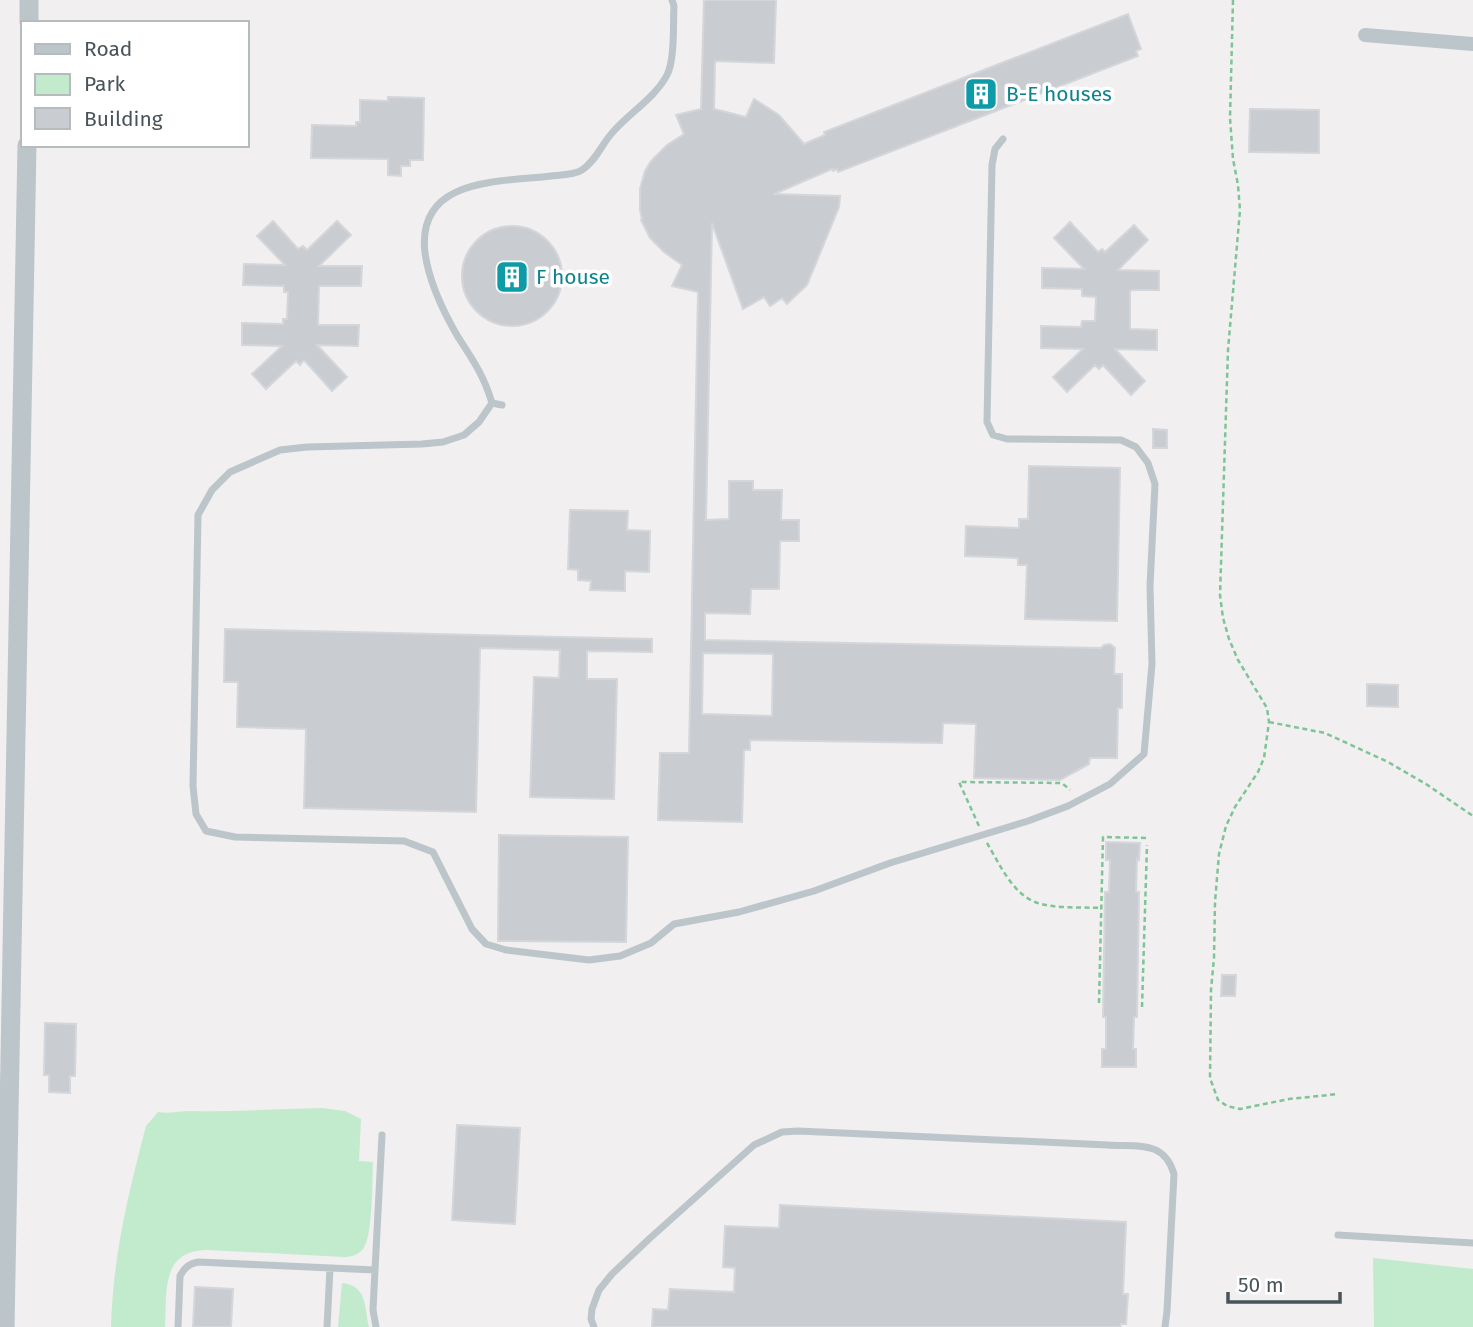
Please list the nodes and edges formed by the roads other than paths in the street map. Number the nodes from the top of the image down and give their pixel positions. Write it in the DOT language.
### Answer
graph roads {
  1 [pos="29,0"];
  2 [pos="672,0"];
  3 [pos="29,21"];
  4 [pos="1364,35"];
  5 [pos="1473,44"];
  6 [pos="1003,139"];
  7 [pos="27,147"];
  8 [pos="492,403"];
  9 [pos="502,405"];
  10 [pos="382,1135"];
  11 [pos="1338,1235"];
  12 [pos="1473,1242"];
  13 [pos="330,1268"];
  14 [pos="374,1270"];
  15 [pos="5,1327"];
  16 [pos="178,1327"];
  17 [pos="327,1327"];
  18 [pos="376,1327"];
  19 [pos="594,1327"];
  20 [pos="1164,1327"];
  1 -- 3 [label="street"];
  2 -- 8 [label="lane"];
  4 -- 5 [label="street"];
  6 -- 8 [label="lane"];
  7 -- 15 [label="street"];
  8 -- 9 [label="lane"];
  10 -- 14 [label="lane"];
  11 -- 12 [label="lane"];
  13 -- 14 [label="lane"];
  13 -- 16 [label="lane"];
  13 -- 17 [label="lane"];
  14 -- 18 [label="lane"];
  19 -- 20 [label="lane"];
}
